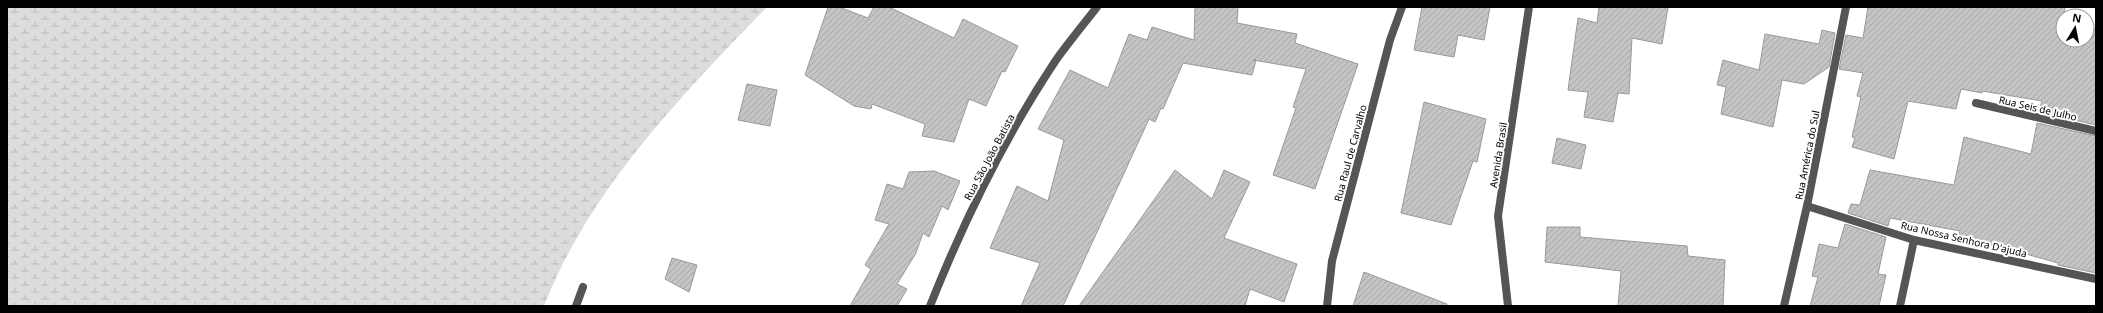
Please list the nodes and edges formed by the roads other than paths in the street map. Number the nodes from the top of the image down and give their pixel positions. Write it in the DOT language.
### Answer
graph roads {
  1 [pos="1097,7"];
  2 [pos="1402,7"];
  3 [pos="1529,7"];
  4 [pos="1846,7"];
  5 [pos="1976,103"];
  6 [pos="2096,131"];
  7 [pos="1807,206"];
  8 [pos="1914,240"];
  9 [pos="2096,279"];
  10 [pos="583,287"];
  11 [pos="576,306"];
  12 [pos="930,306"];
  13 [pos="1327,306"];
  14 [pos="1508,306"];
  15 [pos="1784,306"];
  16 [pos="1900,306"];
  1 -- 12 [label="street, Rua São João Batista"];
  2 -- 13 [label="street, Rua Raul de Carvalho"];
  3 -- 14 [label="street, Avenida Brasil"];
  4 -- 7 [label="street, Rua América do Sul"];
  5 -- 6 [label="street, Rua Seis de Julho"];
  7 -- 8 [label="street, Rua Nossa Senhora D'ajuda"];
  7 -- 15 [label="street, Rua América do Sul"];
  8 -- 9 [label="street, Rua Nossa Senhora D'ajuda"];
  8 -- 16 [label="street"];
  10 -- 11 [label="street"];
}
